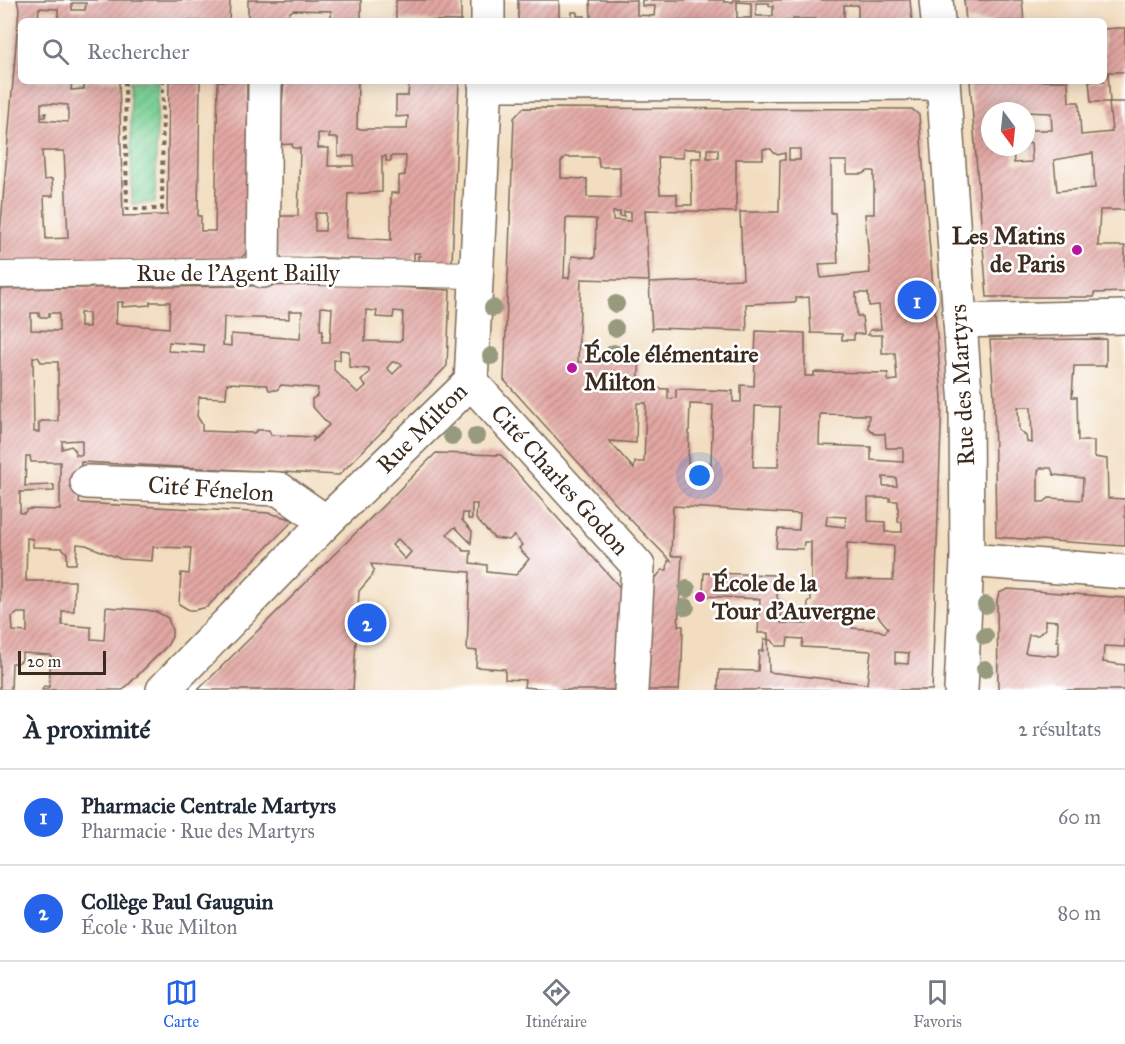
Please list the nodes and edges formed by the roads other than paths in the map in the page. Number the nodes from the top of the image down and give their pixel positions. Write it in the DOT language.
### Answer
graph roads {
  1 [pos="488,0"];
  2 [pos="936,0"];
  3 [pos="488,18"];
  4 [pos="938,18"];
  5 [pos="265,84"];
  6 [pos="486,84"];
  7 [pos="943,84"];
  8 [pos="263,271"];
  9 [pos="0,275"];
  10 [pos="476,275"];
  11 [pos="1125,317"];
  12 [pos="960,321"];
  13 [pos="471,382"];
  14 [pos="87,482"];
  15 [pos="326,522"];
  16 [pos="968,560"];
  17 [pos="1125,572"];
  18 [pos="163,690"];
  19 [pos="631,690"];
  20 [pos="961,690"];
  1 -- 3 [label="street"];
  2 -- 4 [label="street"];
  5 -- 8 [label="street"];
  6 -- 10 [label="street, Rue Milton"];
  7 -- 12 [label="street, Rue des Martyrs"];
  8 -- 9 [label="street, Rue de l'Agent Bailly"];
  8 -- 10 [label="street, Rue de l'Agent Bailly"];
  10 -- 13 [label="street, Rue Milton"];
  11 -- 12 [label="street"];
  12 -- 16 [label="street, Rue des Martyrs"];
  13 -- 15 [label="street, Rue Milton"];
  13 -- 19 [label="street, Cité Charles Godon"];
  14 -- 15 [label="street, Cité Fénelon"];
  15 -- 18 [label="street, Rue Milton"];
  16 -- 17 [label="street"];
  16 -- 20 [label="street, Rue des Martyrs"];
}
